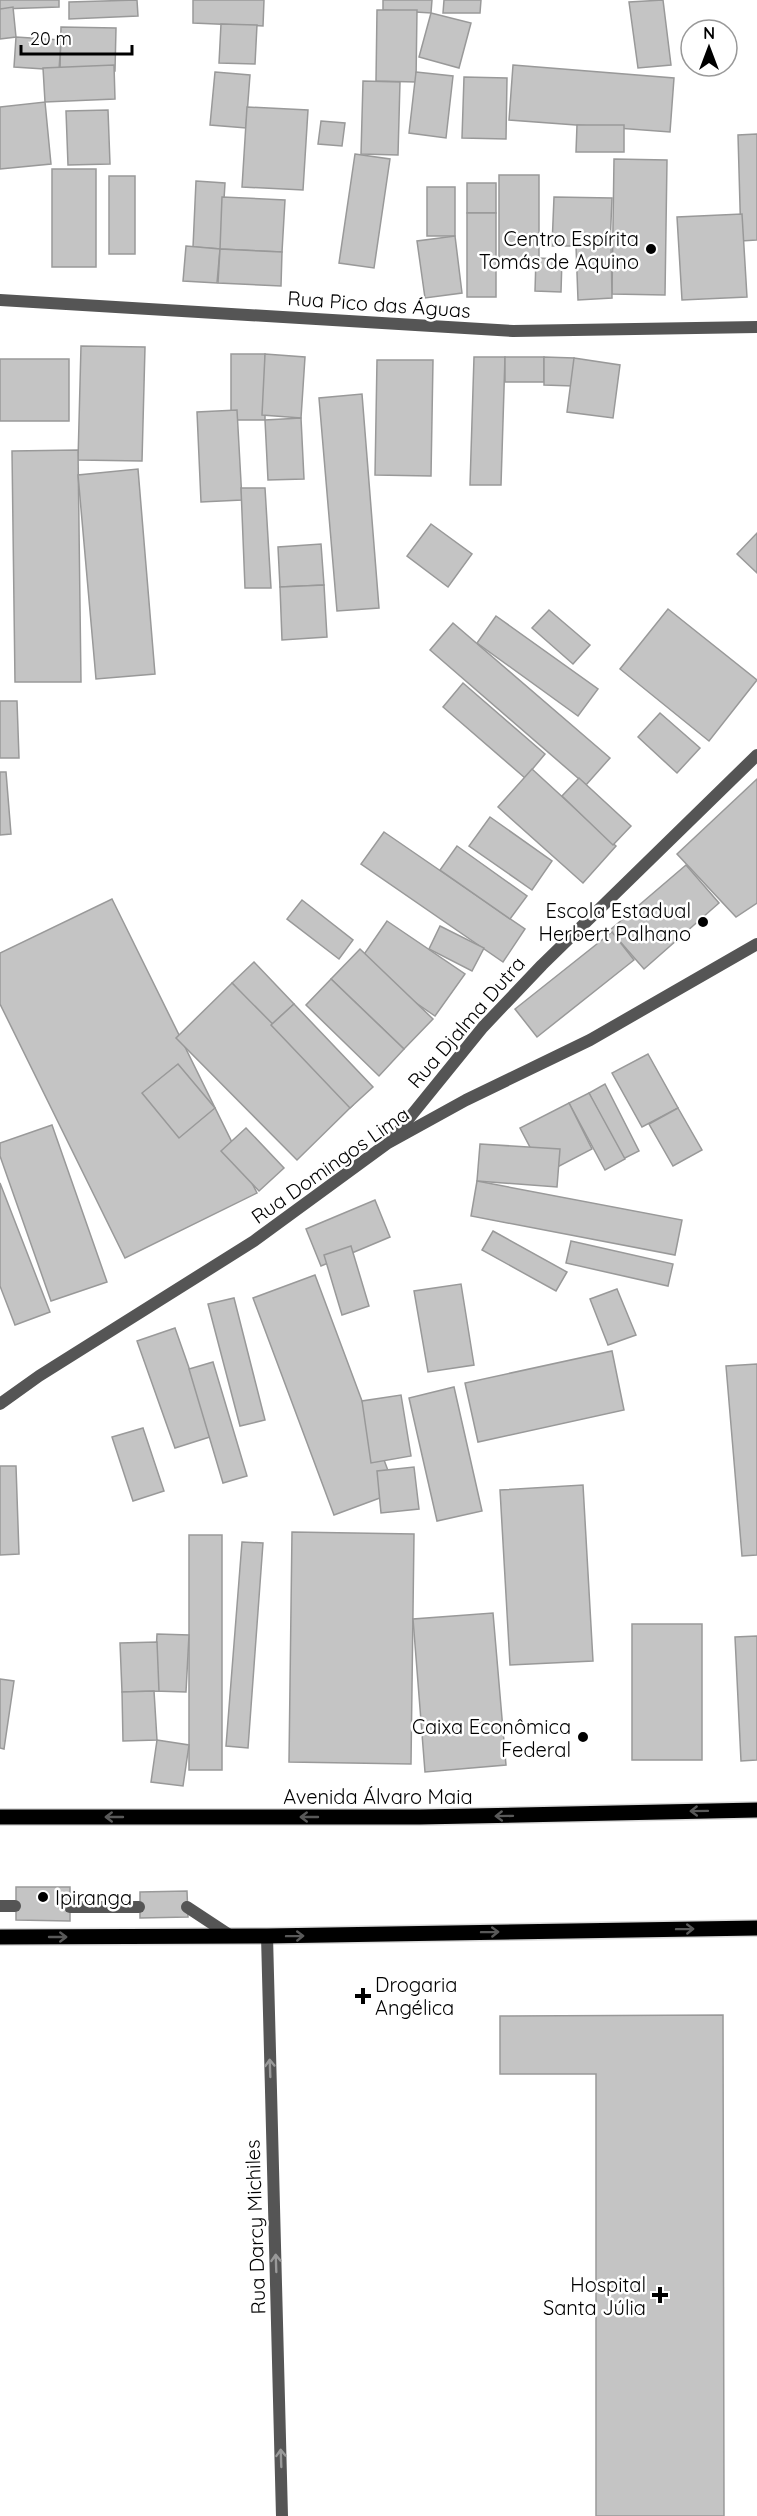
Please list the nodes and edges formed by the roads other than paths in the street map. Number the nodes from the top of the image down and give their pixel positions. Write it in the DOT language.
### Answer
graph roads {
  1 [pos="0,300"];
  2 [pos="757,327"];
  3 [pos="757,755"];
  4 [pos="757,944"];
  5 [pos="388,1143"];
  6 [pos="0,1404"];
  7 [pos="757,1810"];
  8 [pos="0,1818"];
  9 [pos="0,1906"];
  10 [pos="15,1906"];
  11 [pos="70,1907"];
  12 [pos="139,1907"];
  13 [pos="187,1907"];
  14 [pos="757,1928"];
  15 [pos="231,1936"];
  16 [pos="267,1936"];
  17 [pos="0,1937"];
  18 [pos="282,2516"];
  1 -- 2 [label="street, Rua Pico das Águas"];
  3 -- 5 [label="street, Rua Djalma Dutra"];
  4 -- 5 [label="street, Rua Domingos Lima"];
  5 -- 6 [label="street, Rua Domingos Lima"];
  7 -- 8 [label="main road, Avenida Álvaro Maia, one-way"];
  9 -- 10 [label="street"];
  11 -- 12 [label="street"];
  13 -- 15 [label="street"];
  16 -- 14 [label="main road, one-way"];
  15 -- 16 [label="main road"];
  17 -- 15 [label="main road, one-way"];
  18 -- 16 [label="street, Rua Darcy Michiles, one-way"];
}
